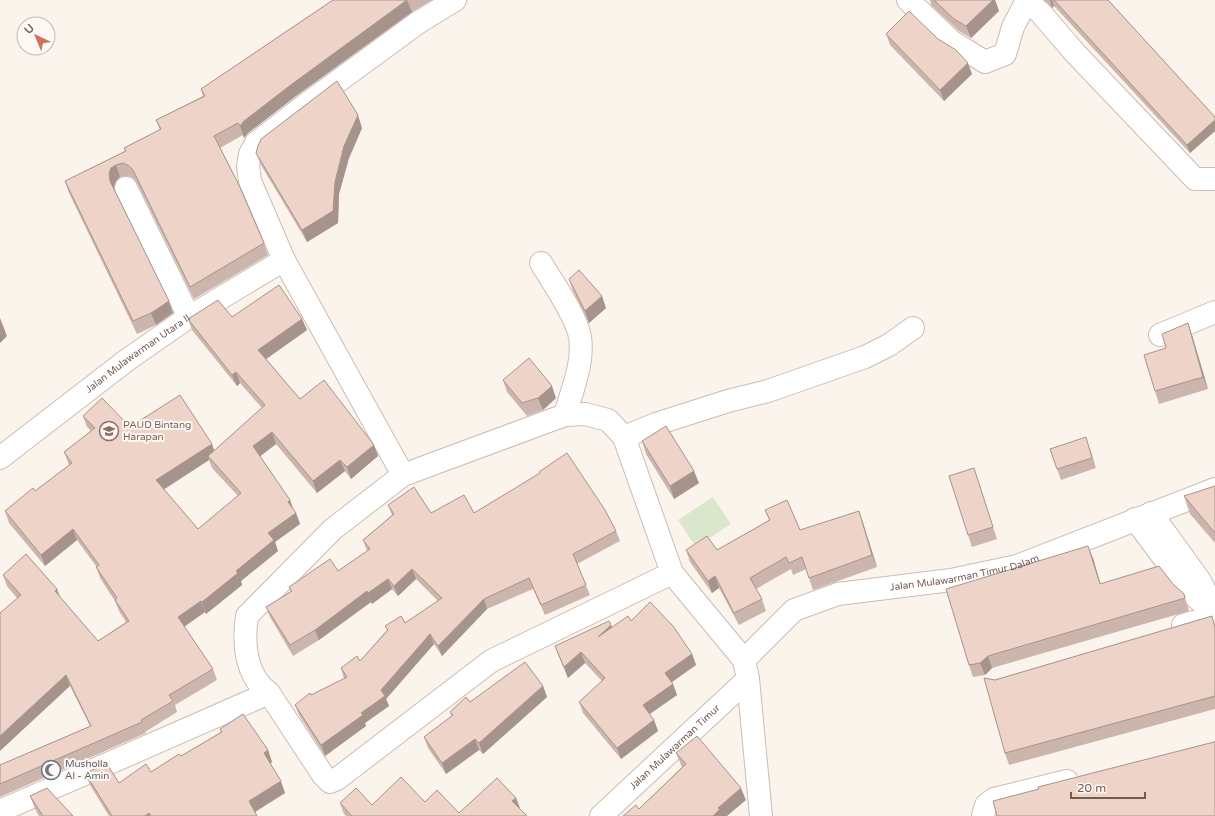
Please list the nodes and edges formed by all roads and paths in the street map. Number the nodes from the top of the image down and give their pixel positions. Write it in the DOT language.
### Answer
graph roads {
  1 [pos="455,0"];
  2 [pos="908,0"];
  3 [pos="1022,1"];
  4 [pos="1215,179"];
  5 [pos="126,188"];
  6 [pos="284,260"];
  7 [pos="542,263"];
  8 [pos="1215,312"];
  9 [pos="189,317"];
  10 [pos="913,328"];
  11 [pos="1160,335"];
  12 [pos="565,415"];
  13 [pos="624,437"];
  14 [pos="0,458"];
  15 [pos="403,475"];
  16 [pos="1215,489"];
  17 [pos="1143,516"];
  18 [pos="672,573"];
  19 [pos="1215,614"];
  20 [pos="1162,631"];
  21 [pos="746,669"];
  22 [pos="269,693"];
  23 [pos="1086,776"];
  24 [pos="0,811"];
  25 [pos="601,816"];
  26 [pos="761,816"];
  27 [pos="983,816"];
  1 -- 6 [label="street"];
  2 -- 3 [label="street"];
  3 -- 4 [label="street"];
  5 -- 9 [label="street"];
  6 -- 9 [label="street, Jalan Mulawarman Utara II"];
  6 -- 15 [label="street"];
  7 -- 12 [label="street"];
  8 -- 11 [label="street"];
  9 -- 14 [label="street, Jalan Mulawarman Utara II"];
  10 -- 13 [label="street"];
  12 -- 13 [label="street"];
  12 -- 15 [label="street"];
  13 -- 18 [label="street"];
  15 -- 22 [label="street"];
  16 -- 17 [label="street, Jalan Mulawarman Timur Dalam"];
  17 -- 19 [label="street"];
  17 -- 21 [label="street, Jalan Mulawarman Timur Dalam"];
  18 -- 21 [label="street"];
  18 -- 22 [label="street"];
  19 -- 20 [label="street"];
  21 -- 25 [label="street, Jalan Mulawarman Timur"];
  21 -- 26 [label="street"];
  22 -- 24 [label="street"];
  23 -- 27 [label="street"];
}
